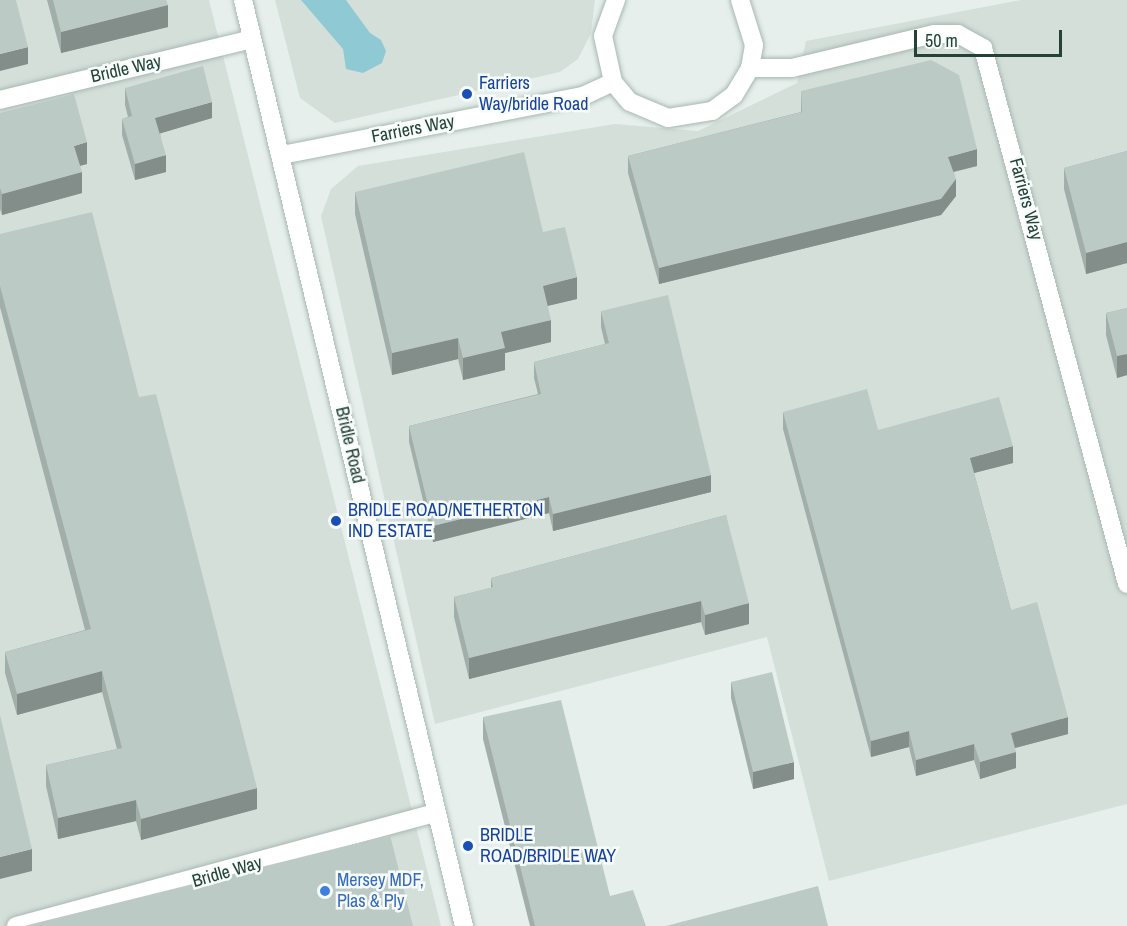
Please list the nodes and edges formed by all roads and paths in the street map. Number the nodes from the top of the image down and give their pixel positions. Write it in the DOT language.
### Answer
graph roads {
  1 [pos="243,0"];
  2 [pos="616,0"];
  3 [pos="740,0"];
  4 [pos="252,39"];
  5 [pos="750,68"];
  6 [pos="613,82"];
  7 [pos="0,100"];
  8 [pos="282,155"];
  9 [pos="1127,584"];
  10 [pos="436,813"];
  11 [pos="16,926"];
  12 [pos="464,926"];
  1 -- 4 [label="street, Bridle Road"];
  2 -- 6 [label="street"];
  3 -- 5 [label="street"];
  4 -- 7 [label="street, Bridle Way"];
  4 -- 8 [label="street, Bridle Road"];
  5 -- 6 [label="street"];
  5 -- 9 [label="street, Farriers Way"];
  6 -- 8 [label="street, Farriers Way"];
  8 -- 10 [label="street, Bridle Road"];
  10 -- 11 [label="street, Bridle Way"];
  10 -- 12 [label="street, Bridle Road"];
}
